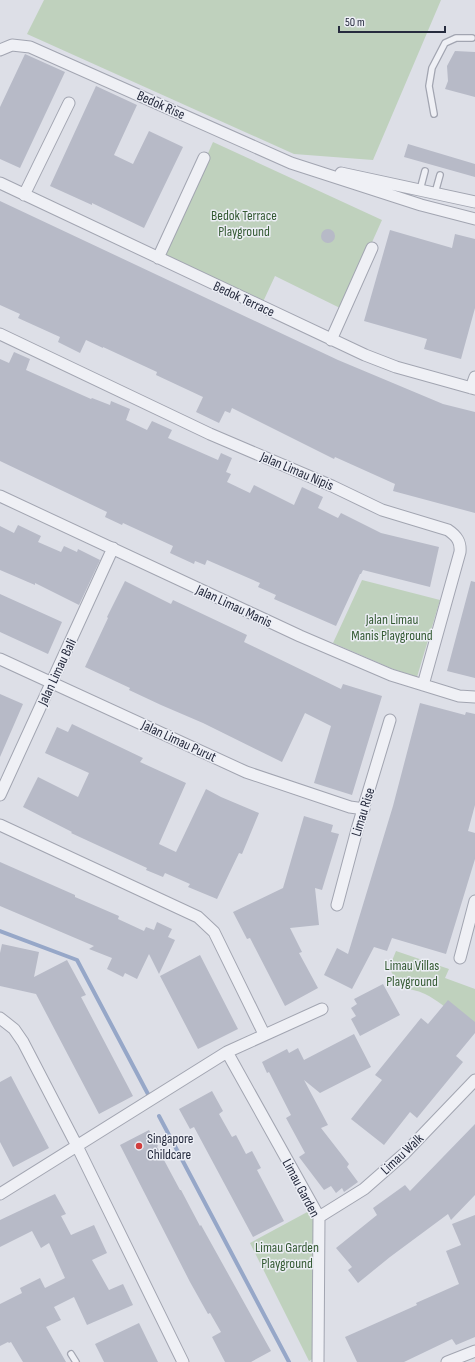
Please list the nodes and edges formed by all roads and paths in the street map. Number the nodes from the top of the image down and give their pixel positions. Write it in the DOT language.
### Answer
graph roads {
  1 [pos="472,38"];
  2 [pos="0,50"];
  3 [pos="69,103"];
  4 [pos="434,114"];
  5 [pos="204,158"];
  6 [pos="291,163"];
  7 [pos="425,171"];
  8 [pos="440,175"];
  9 [pos="0,183"];
  10 [pos="420,190"];
  11 [pos="435,193"];
  12 [pos="24,195"];
  13 [pos="475,202"];
  14 [pos="432,208"];
  15 [pos="475,219"];
  16 [pos="372,248"];
  17 [pos="158,258"];
  18 [pos="0,334"];
  19 [pos="331,340"];
  20 [pos="475,377"];
  21 [pos="473,389"];
  22 [pos="0,496"];
  23 [pos="113,548"];
  24 [pos="0,659"];
  25 [pos="52,683"];
  26 [pos="423,685"];
  27 [pos="475,697"];
  28 [pos="390,720"];
  29 [pos="0,795"];
  30 [pos="364,809"];
  31 [pos="0,825"];
  32 [pos="475,901"];
  33 [pos="338,905"];
  34 [pos="460,958"];
  35 [pos="322,1009"];
  36 [pos="0,1018"];
  37 [pos="264,1034"];
  38 [pos="227,1052"];
  39 [pos="475,1080"];
  40 [pos="77,1146"];
  41 [pos="0,1194"];
  42 [pos="319,1217"];
  43 [pos="475,1351"];
  44 [pos="71,1354"];
  45 [pos="76,1362"];
  46 [pos="183,1362"];
  47 [pos="318,1362"];
  48 [pos="447,1362"];
  1 -- 4 [label="lane"];
  2 -- 6 [label="street, Bedok Rise"];
  3 -- 12 [label="street"];
  5 -- 17 [label="street"];
  6 -- 10 [label="street, Bedok Rise"];
  6 -- 14 [label="street, Bedok Rise"];
  7 -- 10 [label="lane"];
  8 -- 11 [label="lane"];
  9 -- 12 [label="street, Bedok Terrace"];
  10 -- 11 [label="street, Bedok Rise"];
  10 -- 14 [label="street"];
  11 -- 13 [label="street, Bedok Rise"];
  12 -- 17 [label="street, Bedok Terrace"];
  14 -- 15 [label="street, Bedok Rise"];
  16 -- 19 [label="street"];
  17 -- 19 [label="street, Bedok Terrace"];
  18 -- 26 [label="street, Jalan Limau Nipis"];
  19 -- 21 [label="street, Bedok Terrace"];
  20 -- 21 [label="street, Bedok Terrace"];
  22 -- 23 [label="street, Jalan Limau Manis"];
  23 -- 25 [label="street, Jalan Limau Bali"];
  23 -- 26 [label="street, Jalan Limau Manis"];
  24 -- 25 [label="street, Jalan Limau Purut"];
  25 -- 29 [label="street, Jalan Limau Bali"];
  25 -- 30 [label="street, Jalan Limau Purut"];
  26 -- 27 [label="street, Jalan Limau Manis"];
  28 -- 30 [label="street, Limau Rise"];
  30 -- 33 [label="street, Limau Rise"];
  31 -- 37 [label="street"];
  32 -- 34 [label="street"];
  35 -- 37 [label="street"];
  36 -- 40 [label="street"];
  37 -- 38 [label="street"];
  38 -- 40 [label="street"];
  38 -- 42 [label="street, Limau Garden"];
  39 -- 42 [label="street, Limau Walk"];
  40 -- 41 [label="street"];
  40 -- 46 [label="street"];
  42 -- 47 [label="street, Limau Garden"];
  43 -- 48 [label="street"];
  44 -- 45 [label="lane"];
}
